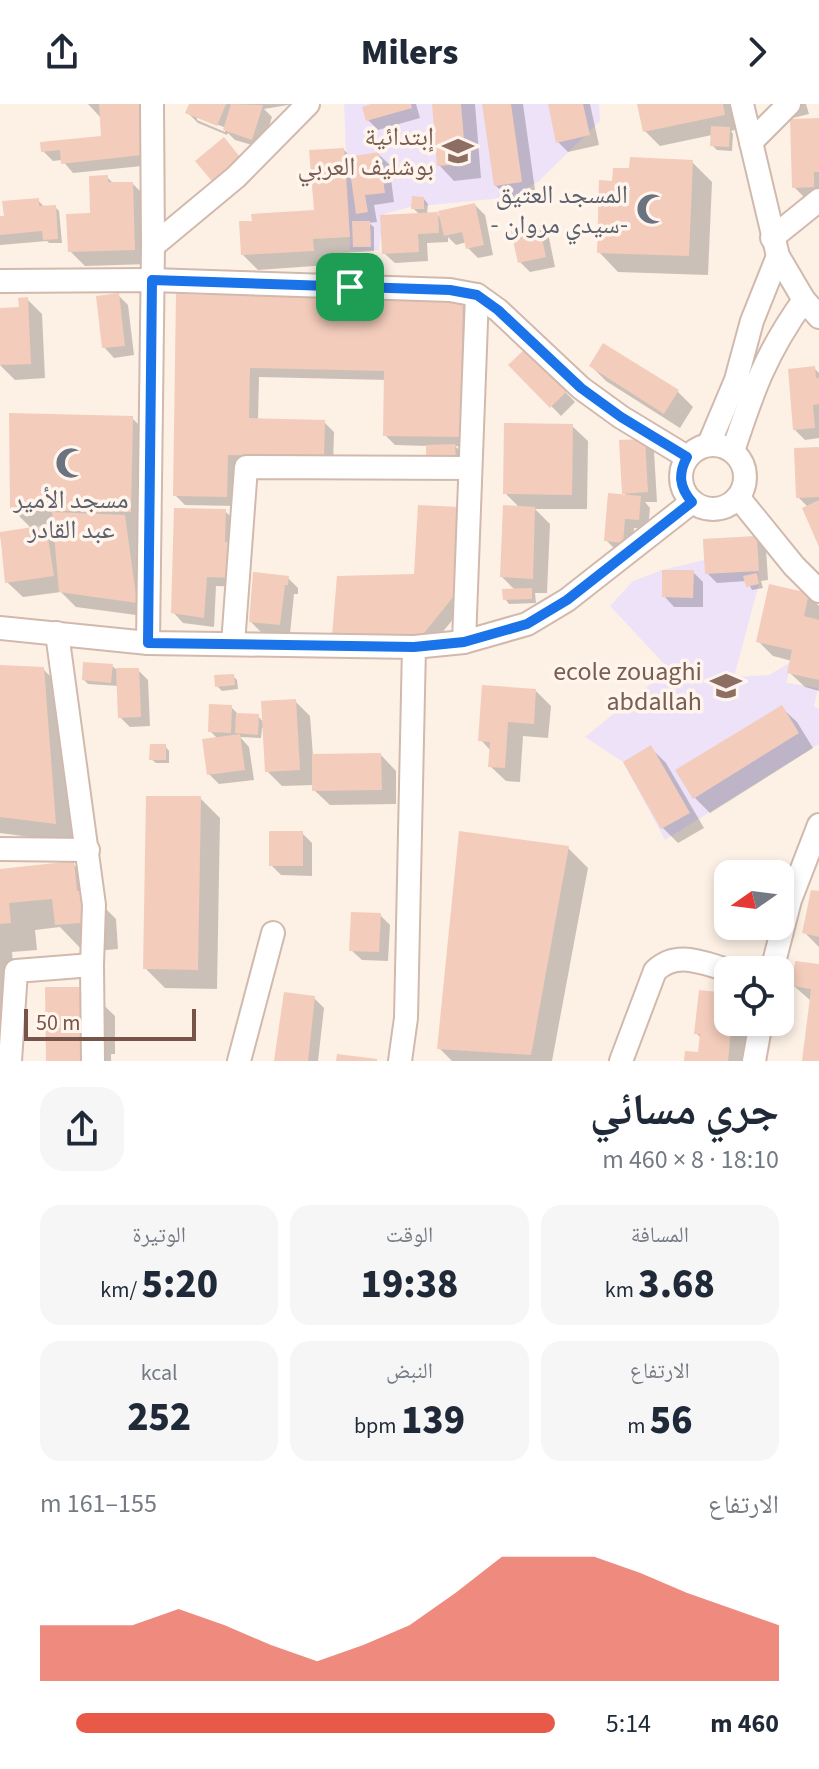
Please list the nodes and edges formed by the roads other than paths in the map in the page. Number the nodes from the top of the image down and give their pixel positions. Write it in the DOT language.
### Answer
graph roads {
  1 [pos="152,104"];
  2 [pos="308,104"];
  3 [pos="742,104"];
  4 [pos="789,104"];
  5 [pos="751,142"];
  6 [pos="819,200"];
  7 [pos="153,246"];
  8 [pos="775,247"];
  9 [pos="152,280"];
  10 [pos="0,281"];
  11 [pos="477,295"];
  12 [pos="812,309"];
  13 [pos="709,444"];
  14 [pos="733,451"];
  15 [pos="687,457"];
  16 [pos="470,468"];
  17 [pos="738,497"];
  18 [pos="692,502"];
  19 [pos="819,591"];
  20 [pos="0,628"];
  21 [pos="57,633"];
  22 [pos="464,642"];
  23 [pos="148,643"];
  24 [pos="233,644"];
  25 [pos="414,647"];
  26 [pos="819,825"];
  27 [pos="0,849"];
  28 [pos="88,850"];
  29 [pos="273,933"];
  30 [pos="776,956"];
  31 [pos="92,965"];
  32 [pos="714,966"];
  33 [pos="758,1036"];
  34 [pos="10,1061"];
  35 [pos="93,1061"];
  36 [pos="239,1061"];
  37 [pos="400,1061"];
  38 [pos="621,1061"];
  39 [pos="754,1061"];
  1 -- 7 [label="street"];
  2 -- 7 [label="street"];
  3 -- 5 [label="street"];
  4 -- 5 [label="street"];
  5 -- 8 [label="street"];
  6 -- 8 [label="street"];
  7 -- 9 [label="street"];
  8 -- 12 [label="street"];
  8 -- 13 [label="street"];
  9 -- 10 [label="street"];
  9 -- 11 [label="street"];
  9 -- 23 [label="street"];
  11 -- 15 [label="street"];
  11 -- 16 [label="street"];
  12 -- 14 [label="street"];
  13 -- 14 [label="street"];
  13 -- 15 [label="street"];
  14 -- 17 [label="street"];
  15 -- 18 [label="street"];
  16 -- 22 [label="street"];
  16 -- 24 [label="street"];
  17 -- 18 [label="street"];
  17 -- 19 [label="street"];
  18 -- 22 [label="street"];
  20 -- 21 [label="street"];
  21 -- 23 [label="street"];
  21 -- 28 [label="street"];
  22 -- 25 [label="street"];
  23 -- 24 [label="street"];
  24 -- 25 [label="street"];
  25 -- 37 [label="street"];
  26 -- 30 [label="street"];
  27 -- 28 [label="street"];
  28 -- 31 [label="street"];
  29 -- 36 [label="street"];
  31 -- 34 [label="street"];
  31 -- 35 [label="street"];
  32 -- 38 [label="street"];
  33 -- 39 [label="street"];
}
